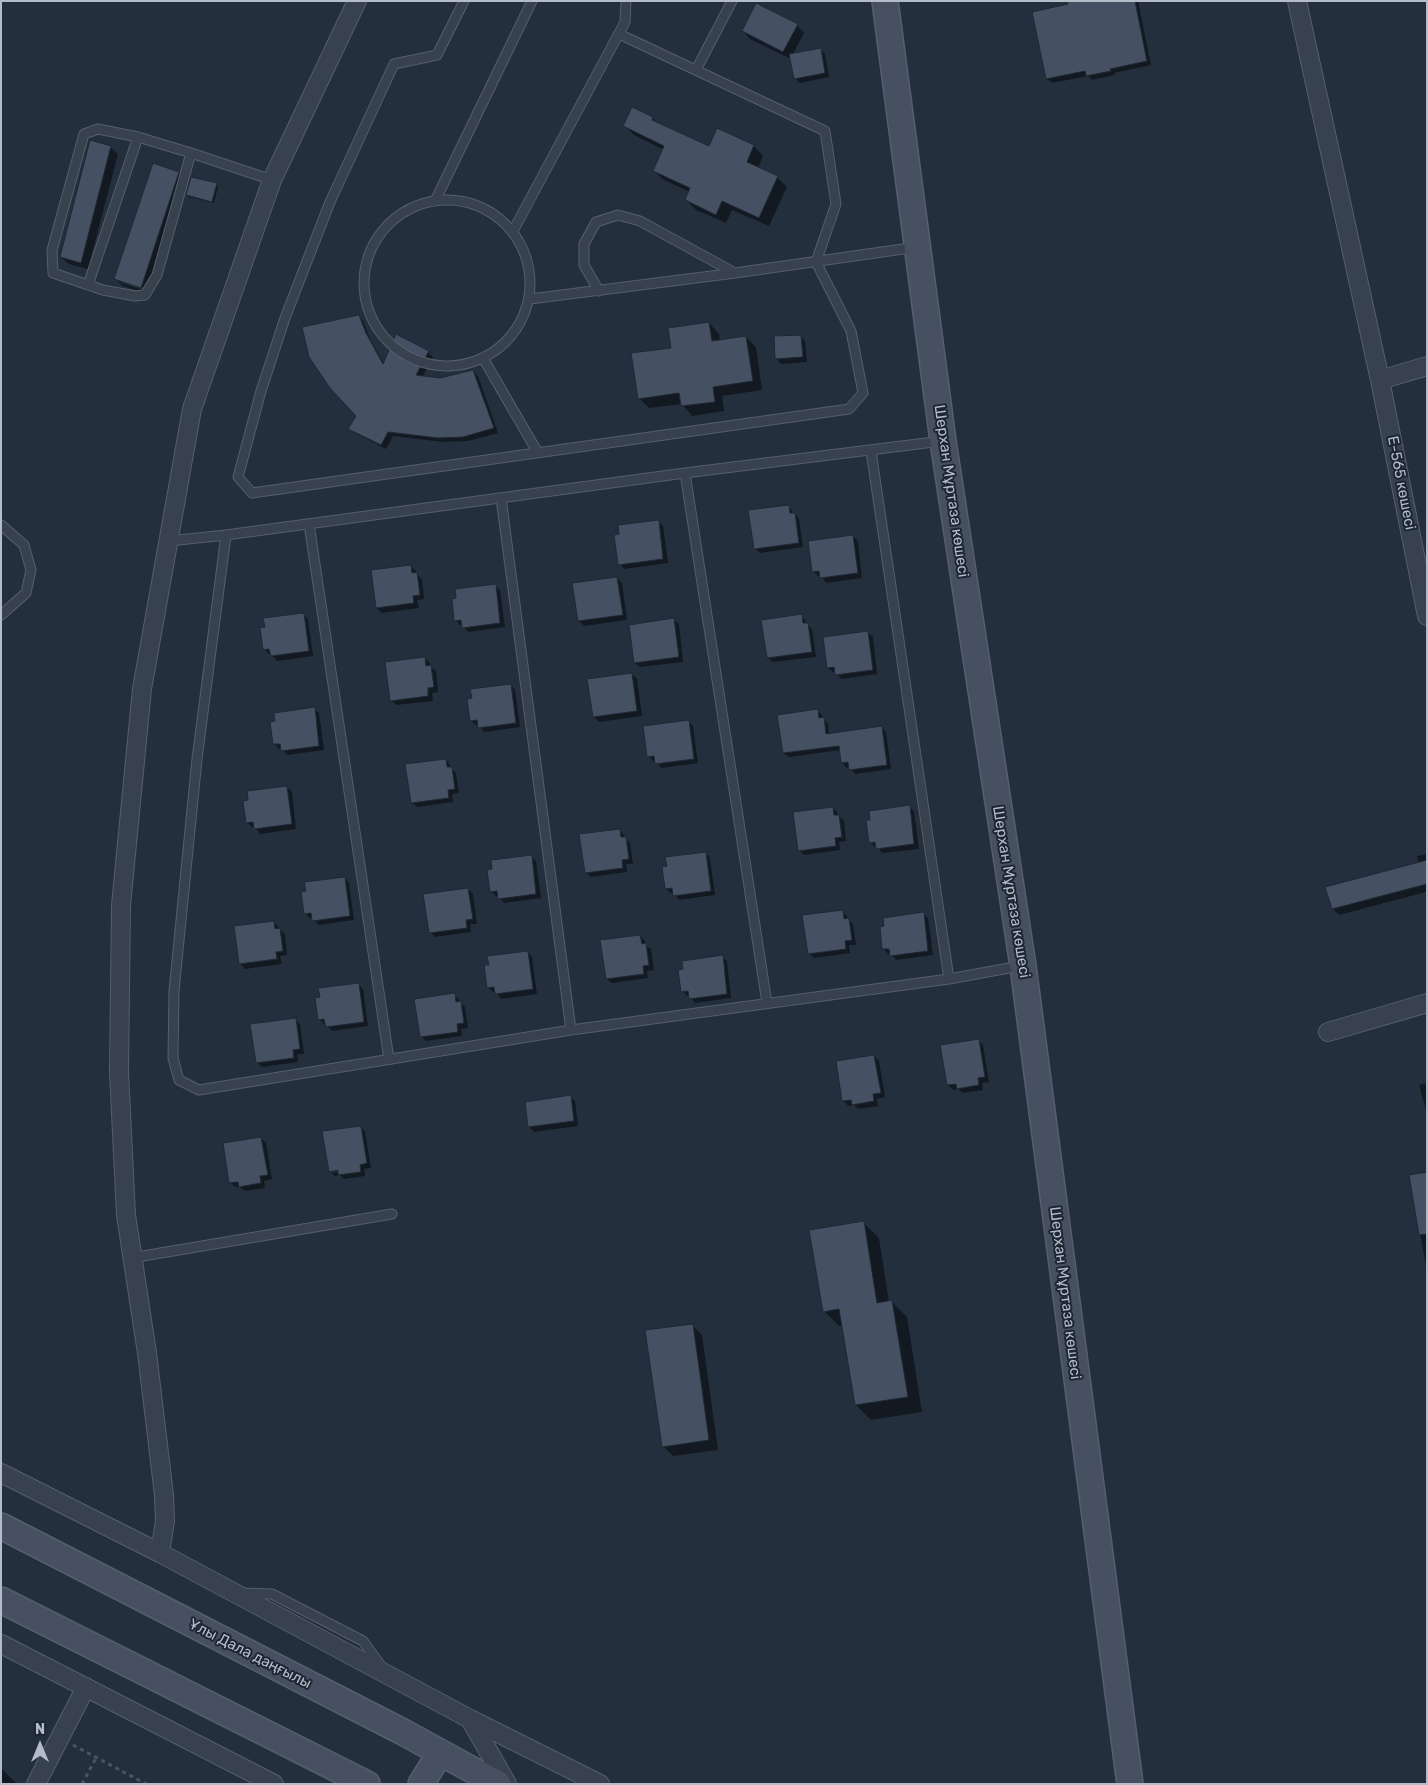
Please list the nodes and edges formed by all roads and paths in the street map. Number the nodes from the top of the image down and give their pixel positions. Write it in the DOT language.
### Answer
graph roads {
  1 [pos="357,1"];
  2 [pos="464,1"];
  3 [pos="532,1"];
  4 [pos="626,1"];
  5 [pos="732,1"];
  6 [pos="885,1"];
  7 [pos="1297,1"];
  8 [pos="619,34"];
  9 [pos="696,70"];
  10 [pos="138,137"];
  11 [pos="191,153"];
  12 [pos="272,180"];
  13 [pos="436,199"];
  14 [pos="513,231"];
  15 [pos="918,247"];
  16 [pos="816,262"];
  17 [pos="735,273"];
  18 [pos="88,285"];
  19 [pos="599,291"];
  20 [pos="530,299"];
  21 [pos="483,358"];
  22 [pos="1427,366"];
  23 [pos="1380,380"];
  24 [pos="943,441"];
  25 [pos="871,451"];
  26 [pos="538,453"];
  27 [pos="685,473"];
  28 [pos="501,498"];
  29 [pos="309,524"];
  30 [pos="1,525"];
  31 [pos="226,535"];
  32 [pos="170,541"];
  33 [pos="1,615"];
  34 [pos="1427,616"];
  35 [pos="1023,966"];
  36 [pos="949,979"];
  37 [pos="767,1003"];
  38 [pos="1427,1003"];
  39 [pos="571,1030"];
  40 [pos="1328,1032"];
  41 [pos="389,1059"];
  42 [pos="392,1214"];
  43 [pos="132,1258"];
  44 [pos="1,1473"];
  45 [pos="1,1526"];
  46 [pos="160,1553"];
  47 [pos="1,1600"];
  48 [pos="1,1644"];
  49 [pos="86,1687"];
  50 [pos="470,1718"];
  51 [pos="60,1738"];
  52 [pos="440,1753"];
  53 [pos="96,1758"];
  54 [pos="36,1784"];
  55 [pos="82,1784"];
  56 [pos="146,1784"];
  57 [pos="274,1784"];
  58 [pos="367,1784"];
  59 [pos="421,1784"];
  60 [pos="498,1784"];
  61 [pos="507,1784"];
  62 [pos="600,1784"];
  63 [pos="1130,1784"];
  1 -- 12 [label="street"];
  2 -- 26 [label="lane"];
  3 -- 13 [label="lane"];
  4 -- 8 [label="lane"];
  5 -- 9 [label="lane"];
  6 -- 15 [label="main road, Шерхан Мұртаза көшесі"];
  7 -- 23 [label="street, Е-565 көшесі"];
  8 -- 9 [label="lane"];
  8 -- 14 [label="lane"];
  9 -- 16 [label="lane"];
  10 -- 11 [label="lane"];
  10 -- 18 [label="lane"];
  10 -- 18 [label="lane"];
  11 -- 12 [label="lane"];
  11 -- 18 [label="lane"];
  12 -- 32 [label="street"];
  13 -- 14 [label="lane"];
  13 -- 21 [label="lane"];
  14 -- 20 [label="lane"];
  15 -- 16 [label="lane"];
  15 -- 24 [label="main road, Шерхан Мұртаза көшесі"];
  16 -- 17 [label="lane"];
  16 -- 26 [label="lane"];
  17 -- 19 [label="lane"];
  17 -- 19 [label="lane"];
  19 -- 20 [label="lane"];
  20 -- 21 [label="lane"];
  21 -- 26 [label="lane"];
  22 -- 23 [label="street"];
  23 -- 34 [label="street, Е-565 көшесі"];
  24 -- 25 [label="lane"];
  24 -- 35 [label="main road, Шерхан Мұртаза көшесі"];
  25 -- 27 [label="lane"];
  25 -- 36 [label="lane"];
  27 -- 28 [label="lane"];
  27 -- 37 [label="lane"];
  28 -- 29 [label="lane"];
  28 -- 39 [label="lane"];
  29 -- 31 [label="lane"];
  29 -- 41 [label="lane"];
  30 -- 33 [label="lane"];
  31 -- 32 [label="lane"];
  31 -- 41 [label="lane"];
  32 -- 43 [label="street"];
  35 -- 36 [label="lane"];
  35 -- 63 [label="main road, Шерхан Мұртаза көшесі"];
  36 -- 37 [label="lane"];
  37 -- 39 [label="lane"];
  38 -- 40 [label="street"];
  39 -- 41 [label="lane"];
  42 -- 43 [label="lane"];
  43 -- 46 [label="street"];
  44 -- 46 [label="street"];
  45 -- 52 [label="main road, Ұлы Дала даңғылы"];
  46 -- 50 [label="street"];
  47 -- 58 [label="main road"];
  48 -- 49 [label="street"];
  49 -- 51 [label="street"];
  49 -- 57 [label="street"];
  50 -- 61 [label="street"];
  50 -- 62 [label="street"];
  51 -- 53 [label="path"];
  51 -- 54 [label="street"];
  52 -- 59 [label="main road"];
  52 -- 60 [label="main road, Ұлы Дала даңғылы"];
  53 -- 55 [label="path"];
  53 -- 56 [label="path"];
}
